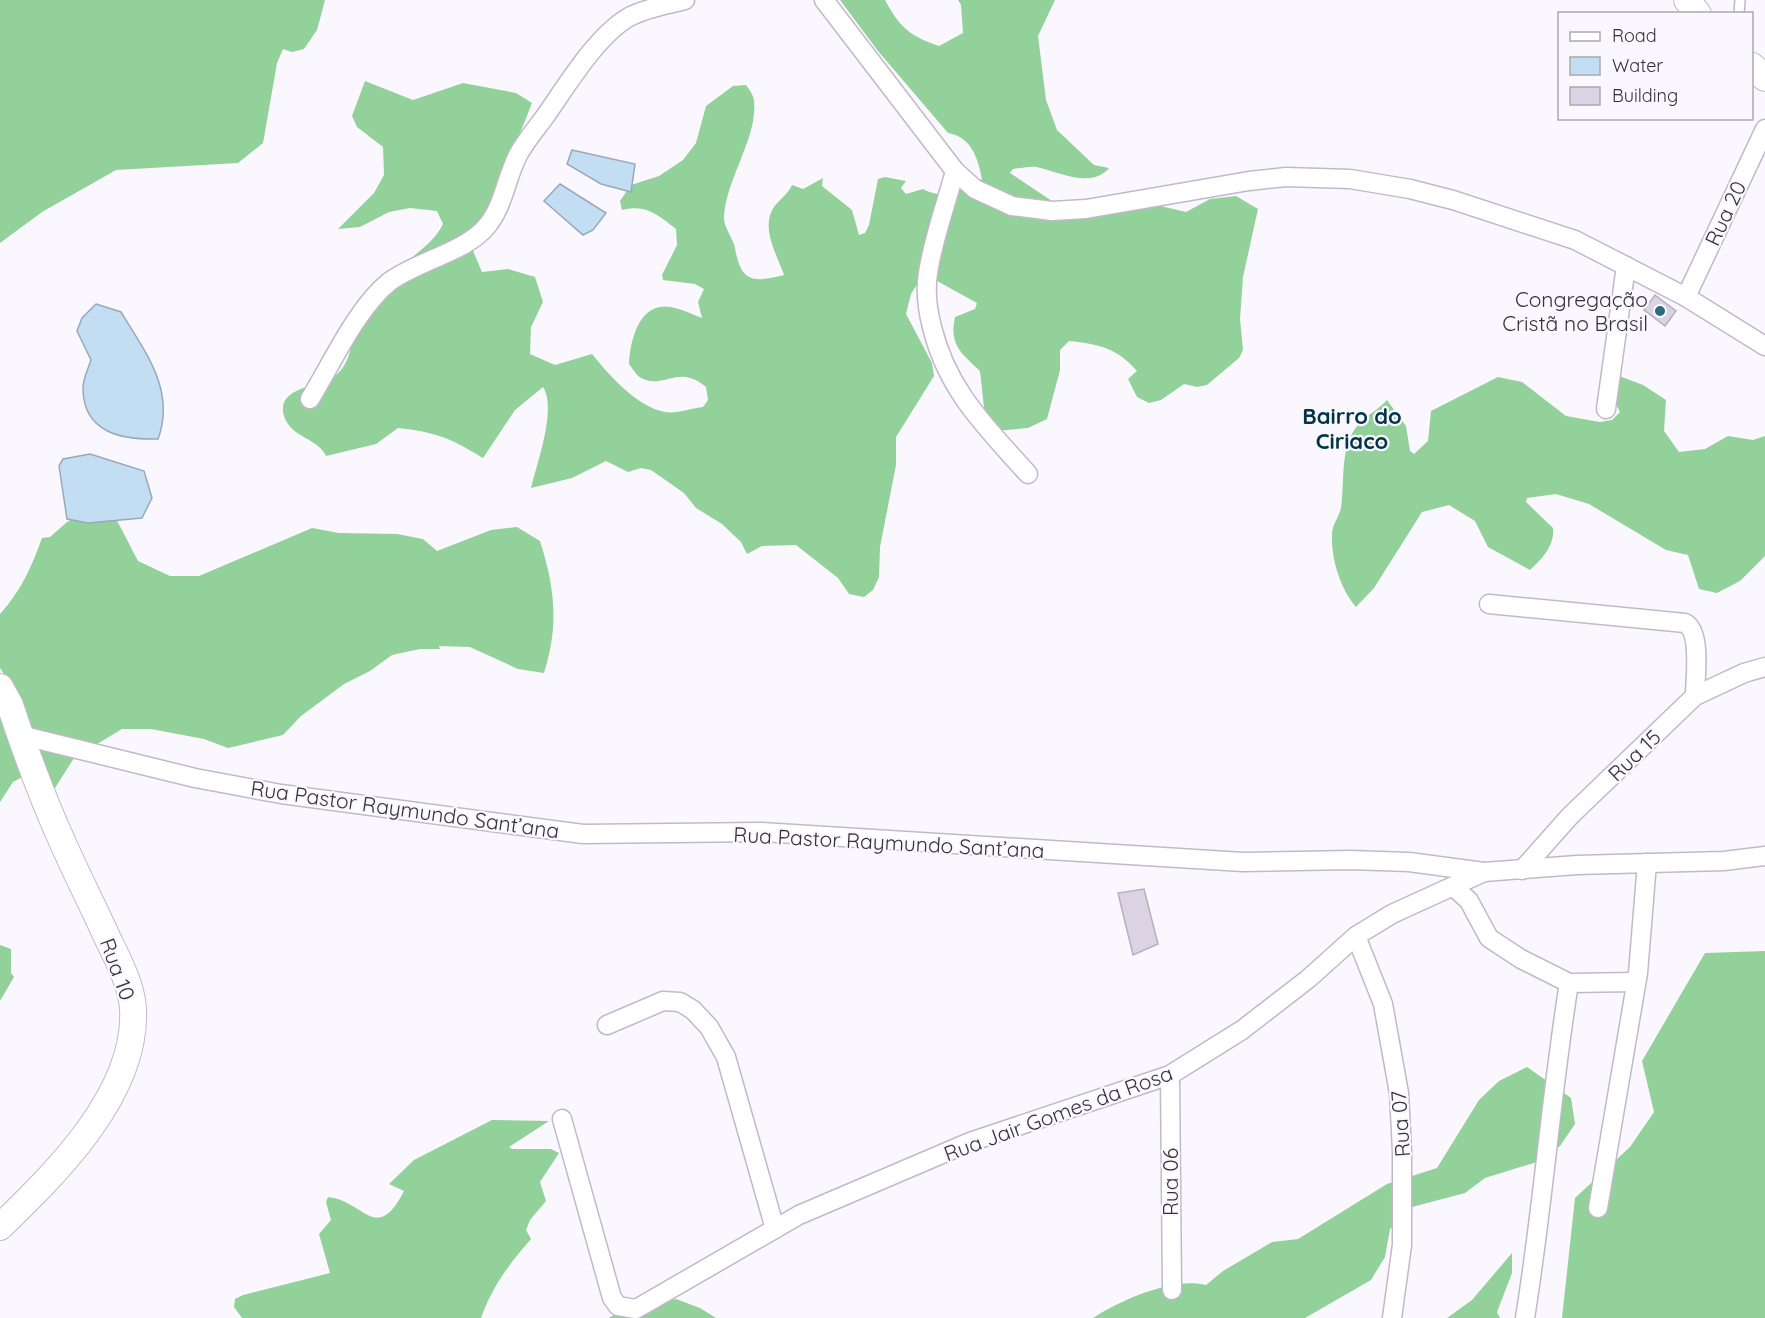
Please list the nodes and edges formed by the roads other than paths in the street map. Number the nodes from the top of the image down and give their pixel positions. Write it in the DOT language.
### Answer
graph roads {
  1 [pos="686,0"];
  2 [pos="824,0"];
  3 [pos="1687,0"];
  4 [pos="1696,12"];
  5 [pos="1753,67"];
  6 [pos="1765,78"];
  7 [pos="1765,129"];
  8 [pos="955,171"];
  9 [pos="1626,266"];
  10 [pos="1686,297"];
  11 [pos="1765,346"];
  12 [pos="310,399"];
  13 [pos="1606,409"];
  14 [pos="1028,474"];
  15 [pos="1489,604"];
  16 [pos="1765,667"];
  17 [pos="0,687"];
  18 [pos="1695,696"];
  19 [pos="20,735"];
  20 [pos="1765,856"];
  21 [pos="1647,863"];
  22 [pos="1522,870"];
  23 [pos="1484,872"];
  24 [pos="1454,887"];
  25 [pos="1356,936"];
  26 [pos="1636,982"];
  27 [pos="1569,983"];
  28 [pos="607,1025"];
  29 [pos="1170,1075"];
  30 [pos="562,1119"];
  31 [pos="1598,1208"];
  32 [pos="0,1227"];
  33 [pos="775,1229"];
  34 [pos="1172,1290"];
  35 [pos="1392,1318"];
  36 [pos="1525,1318"];
  1 -- 12 [label="street"];
  2 -- 8 [label="street"];
  3 -- 4 [label="street"];
  5 -- 6 [label="street"];
  7 -- 10 [label="street, Rua 20"];
  8 -- 9 [label="street"];
  8 -- 14 [label="street"];
  9 -- 10 [label="street"];
  9 -- 13 [label="street"];
  10 -- 11 [label="street"];
  15 -- 18 [label="street"];
  16 -- 18 [label="street, Rua 15"];
  17 -- 19 [label="street, Rua 10"];
  18 -- 22 [label="street, Rua 15"];
  19 -- 23 [label="street, Rua Pastor Raymundo Sant’ana"];
  19 -- 32 [label="street, Rua 10"];
  20 -- 21 [label="street, Rua Pastor Raymundo Sant’ana"];
  21 -- 22 [label="street, Rua Pastor Raymundo Sant’ana"];
  21 -- 26 [label="street"];
  22 -- 23 [label="street, Rua Pastor Raymundo Sant’ana"];
  23 -- 24 [label="street, Rua Jair Gomes da Rosa"];
  24 -- 25 [label="street, Rua Jair Gomes da Rosa"];
  24 -- 27 [label="street"];
  25 -- 29 [label="street, Rua Jair Gomes da Rosa"];
  25 -- 35 [label="street, Rua 07"];
  26 -- 27 [label="street"];
  26 -- 31 [label="street"];
  27 -- 36 [label="street"];
  28 -- 33 [label="street"];
  29 -- 33 [label="street, Rua Jair Gomes da Rosa"];
  29 -- 34 [label="street, Rua 06"];
  30 -- 33 [label="street, Rua Jair Gomes da Rosa"];
}
